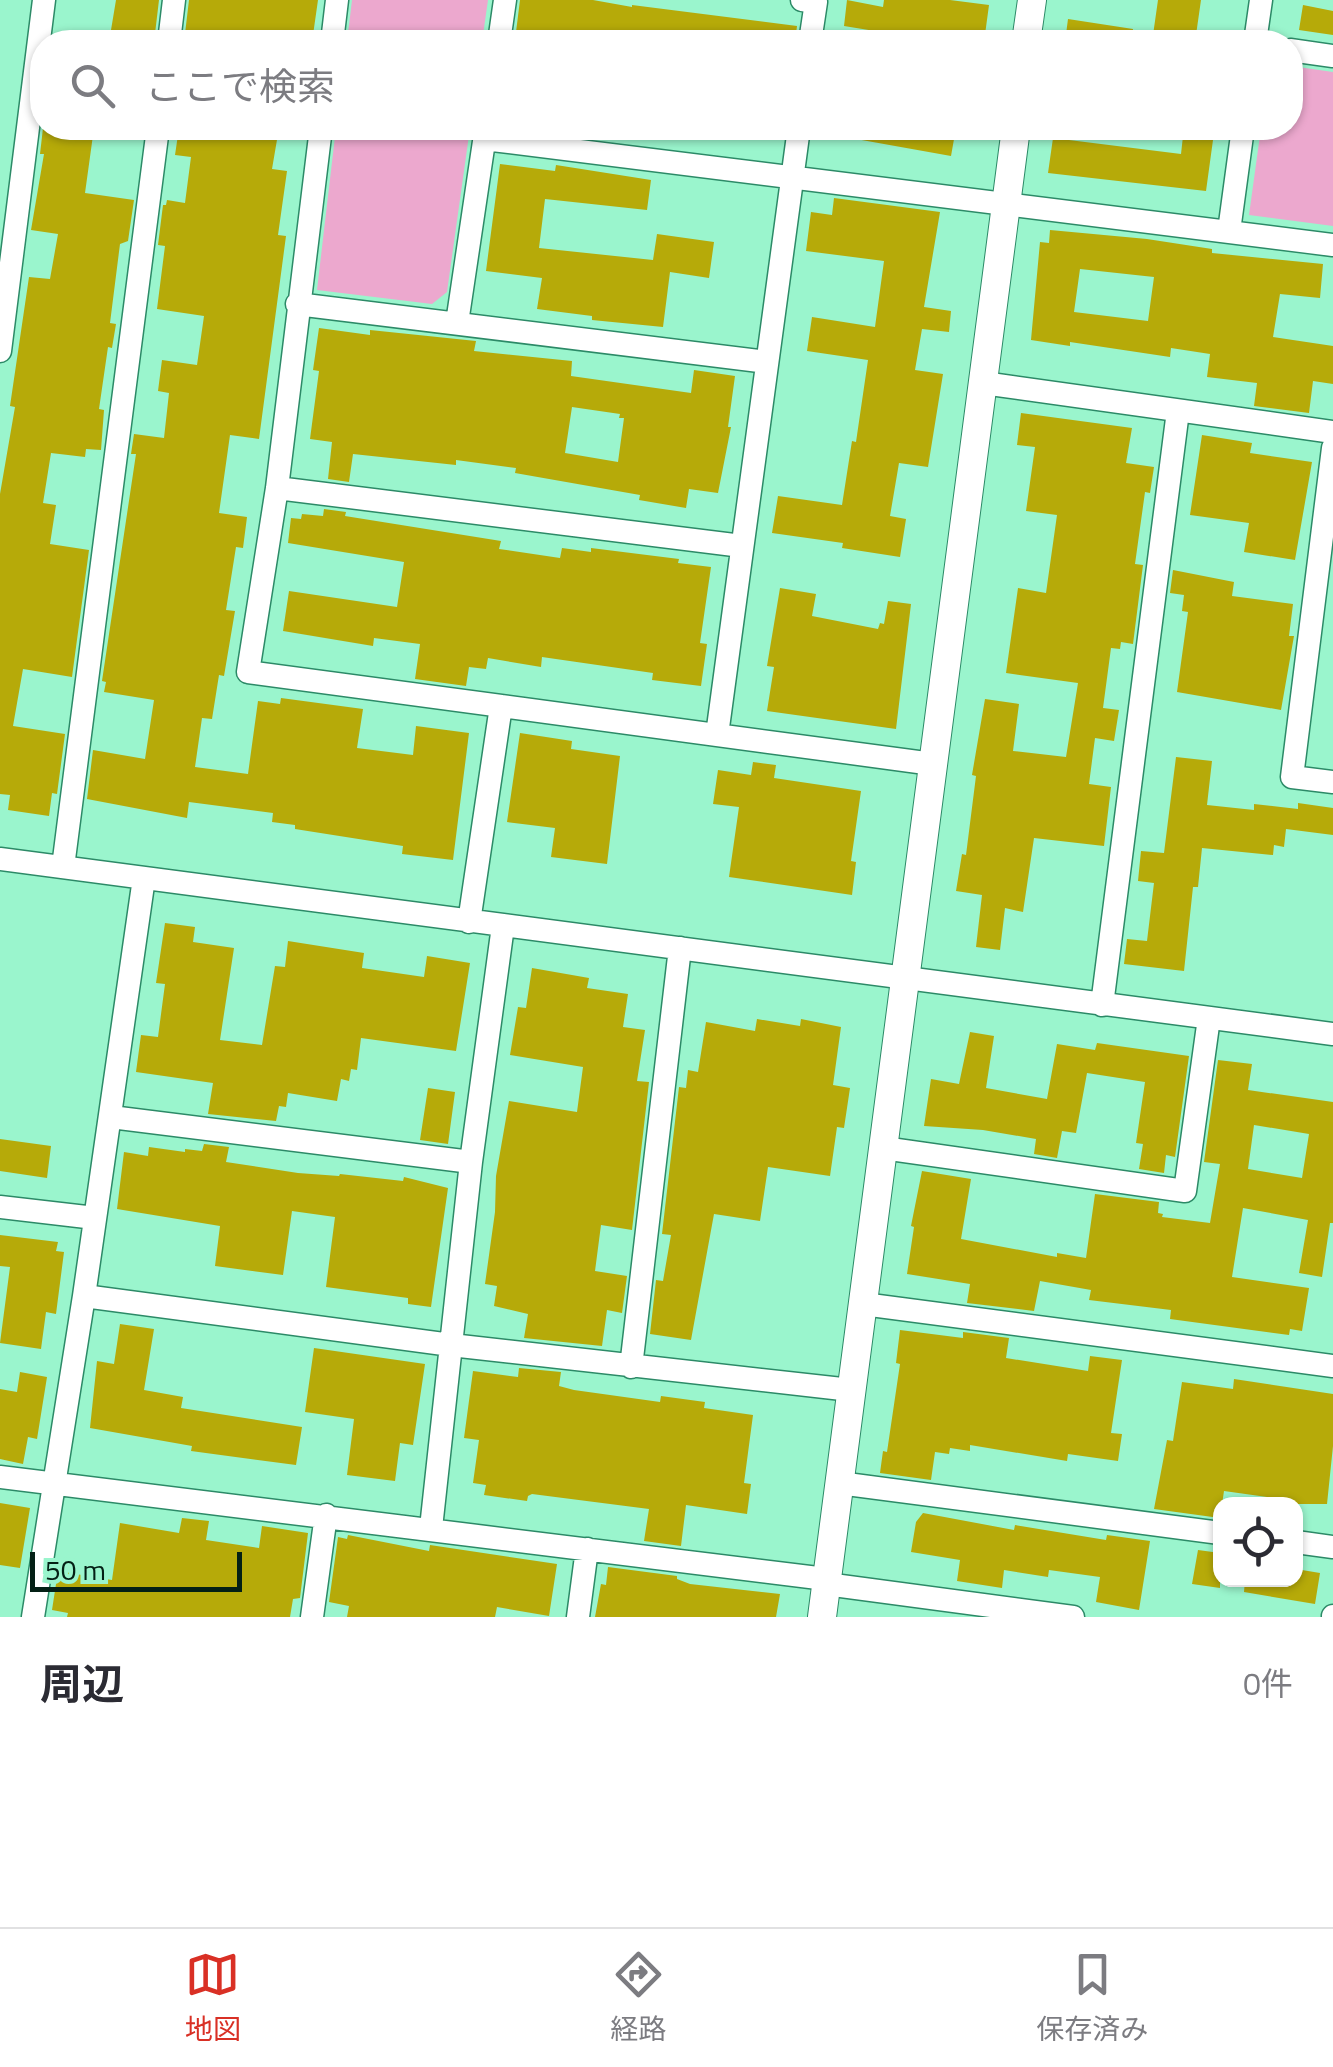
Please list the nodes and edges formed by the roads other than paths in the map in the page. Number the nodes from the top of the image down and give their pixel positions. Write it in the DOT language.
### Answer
graph roads {
  1 [pos="44,0"];
  2 [pos="174,0"];
  3 [pos="338,0"];
  4 [pos="505,0"];
  5 [pos="802,0"];
  6 [pos="1032,0"];
  7 [pos="1260,0"];
  8 [pos="40,30"];
  9 [pos="170,30"];
  10 [pos="334,30"];
  11 [pos="500,30"];
  12 [pos="812,30"];
  13 [pos="1028,30"];
  14 [pos="1256,30"];
  15 [pos="1303,52"];
  16 [pos="1333,56"];
  17 [pos="30,111"];
  18 [pos="156,140"];
  19 [pos="318,140"];
  20 [pos="484,140"];
  21 [pos="535,140"];
  22 [pos="797,140"];
  23 [pos="1014,140"];
  24 [pos="1241,140"];
  25 [pos="792,176"];
  26 [pos="1006,203"];
  27 [pos="1228,231"];
  28 [pos="1333,245"];
  29 [pos="297,304"];
  30 [pos="457,323"];
  31 [pos="0,350"];
  32 [pos="767,362"];
  33 [pos="982,383"];
  34 [pos="1178,411"];
  35 [pos="1333,432"];
  36 [pos="1333,448"];
  37 [pos="277,488"];
  38 [pos="742,546"];
  39 [pos="1323,610"];
  40 [pos="501,706"];
  41 [pos="717,735"];
  42 [pos="933,764"];
  43 [pos="1333,782"];
  44 [pos="0,859"];
  45 [pos="63,867"];
  46 [pos="144,878"];
  47 [pos="468,922"];
  48 [pos="503,926"];
  49 [pos="680,948"];
  50 [pos="905,978"];
  51 [pos="1102,1005"];
  52 [pos="1209,1018"];
  53 [pos="1333,1034"];
  54 [pos="111,1118"];
  55 [pos="883,1148"];
  56 [pos="472,1162"];
  57 [pos="0,1206"];
  58 [pos="95,1218"];
  59 [pos="84,1296"];
  60 [pos="862,1304"];
  61 [pos="451,1345"];
  62 [pos="1333,1366"];
  63 [pos="631,1367"];
  64 [pos="851,1390"];
  65 [pos="0,1477"];
  66 [pos="54,1482"];
  67 [pos="839,1483"];
  68 [pos="326,1515"];
  69 [pos="430,1528"];
  70 [pos="1213,1531"];
  71 [pos="1303,1543"];
  72 [pos="1333,1547"];
  73 [pos="587,1549"];
  74 [pos="826,1581"];
  75 [pos="33,1617"];
  76 [pos="312,1617"];
  77 [pos="578,1617"];
  78 [pos="822,1617"];
  79 [pos="1073,1617"];
  1 -- 8 [label="street"];
  2 -- 9 [label="street"];
  3 -- 10 [label="street"];
  4 -- 11 [label="street"];
  5 -- 12 [label="street"];
  6 -- 13 [label="street"];
  7 -- 14 [label="street"];
  15 -- 16 [label="street"];
  17 -- 31 [label="street"];
  18 -- 45 [label="street"];
  19 -- 29 [label="street"];
  20 -- 30 [label="street"];
  21 -- 25 [label="street"];
  22 -- 25 [label="street"];
  23 -- 26 [label="street"];
  24 -- 27 [label="street"];
  25 -- 26 [label="street"];
  25 -- 32 [label="street"];
  26 -- 27 [label="street"];
  26 -- 33 [label="street"];
  27 -- 28 [label="street"];
  29 -- 30 [label="street"];
  29 -- 37 [label="street"];
  30 -- 32 [label="street"];
  32 -- 38 [label="street"];
  33 -- 34 [label="street"];
  33 -- 42 [label="street"];
  34 -- 35 [label="street"];
  34 -- 51 [label="street"];
  36 -- 39 [label="street"];
  37 -- 38 [label="street"];
  37 -- 40 [label="street"];
  38 -- 41 [label="street"];
  39 -- 43 [label="street"];
  40 -- 41 [label="street"];
  40 -- 47 [label="street"];
  41 -- 42 [label="street"];
  42 -- 50 [label="street"];
  44 -- 45 [label="street"];
  45 -- 46 [label="street"];
  46 -- 47 [label="street"];
  46 -- 54 [label="street"];
  47 -- 48 [label="street"];
  48 -- 49 [label="street"];
  48 -- 56 [label="street"];
  49 -- 50 [label="street"];
  49 -- 63 [label="street"];
  50 -- 51 [label="street"];
  50 -- 55 [label="street"];
  51 -- 52 [label="street"];
  52 -- 53 [label="street"];
  52 -- 55 [label="street"];
  54 -- 56 [label="street"];
  54 -- 58 [label="street"];
  55 -- 60 [label="street"];
  56 -- 61 [label="street"];
  57 -- 58 [label="street"];
  58 -- 59 [label="street"];
  59 -- 61 [label="street"];
  59 -- 66 [label="street"];
  60 -- 62 [label="street"];
  60 -- 64 [label="street"];
  61 -- 63 [label="street"];
  61 -- 69 [label="street"];
  63 -- 64 [label="street"];
  64 -- 67 [label="street"];
  65 -- 66 [label="street"];
  66 -- 68 [label="street"];
  66 -- 75 [label="street"];
  67 -- 70 [label="street"];
  67 -- 74 [label="street"];
  68 -- 69 [label="street"];
  68 -- 76 [label="street"];
  69 -- 73 [label="street"];
  71 -- 72 [label="street"];
  73 -- 74 [label="street"];
  73 -- 77 [label="street"];
  74 -- 78 [label="street"];
  74 -- 79 [label="street"];
}
